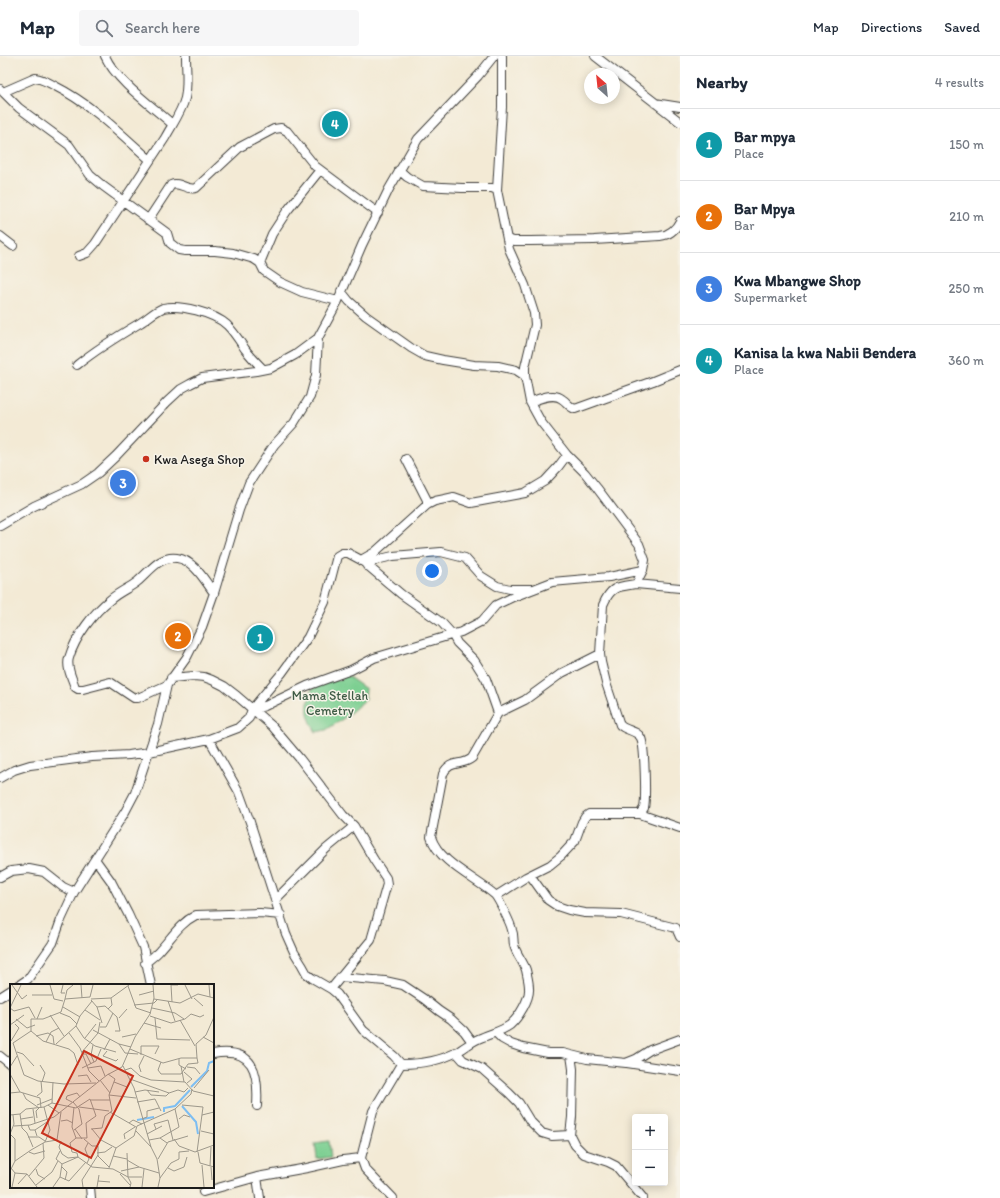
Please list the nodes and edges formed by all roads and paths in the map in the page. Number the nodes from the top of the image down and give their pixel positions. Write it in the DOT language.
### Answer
graph roads {
  1 [pos="105,56"];
  2 [pos="186,56"];
  3 [pos="494,56"];
  4 [pos="502,56"];
  5 [pos="595,56"];
  6 [pos="2,91"];
  7 [pos="655,103"];
  8 [pos="680,107"];
  9 [pos="680,122"];
  10 [pos="172,124"];
  11 [pos="150,160"];
  12 [pos="320,170"];
  13 [pos="399,170"];
  14 [pos="497,190"];
  15 [pos="123,202"];
  16 [pos="378,213"];
  17 [pos="148,220"];
  18 [pos="680,220"];
  19 [pos="0,236"];
  20 [pos="507,239"];
  21 [pos="12,246"];
  22 [pos="80,256"];
  23 [pos="260,263"];
  24 [pos="342,291"];
  25 [pos="338,301"];
  26 [pos="318,338"];
  27 [pos="77,365"];
  28 [pos="263,369"];
  29 [pos="680,370"];
  30 [pos="525,376"];
  31 [pos="530,402"];
  32 [pos="567,455"];
  33 [pos="406,459"];
  34 [pos="427,505"];
  35 [pos="0,526"];
  36 [pos="364,563"];
  37 [pos="643,570"];
  38 [pos="636,584"];
  39 [pos="680,588"];
  40 [pos="532,589"];
  41 [pos="214,593"];
  42 [pos="452,634"];
  43 [pos="600,654"];
  44 [pos="169,682"];
  45 [pos="252,709"];
  46 [pos="498,713"];
  47 [pos="210,738"];
  48 [pos="149,752"];
  49 [pos="0,778"];
  50 [pos="640,814"];
  51 [pos="354,826"];
  52 [pos="680,828"];
  53 [pos="95,859"];
  54 [pos="530,875"];
  55 [pos="0,877"];
  56 [pos="74,892"];
  57 [pos="496,896"];
  58 [pos="275,900"];
  59 [pos="281,915"];
  60 [pos="680,937"];
  61 [pos="145,963"];
  62 [pos="340,977"];
  63 [pos="20,984"];
  64 [pos="151,984"];
  65 [pos="331,989"];
  66 [pos="10,991"];
  67 [pos="0,997"];
  68 [pos="496,1033"];
  69 [pos="680,1039"];
  70 [pos="472,1042"];
  71 [pos="456,1052"];
  72 [pos="214,1054"];
  73 [pos="571,1055"];
  74 [pos="0,1056"];
  75 [pos="626,1063"];
  76 [pos="10,1064"];
  77 [pos="401,1064"];
  78 [pos="680,1071"];
  79 [pos="257,1106"];
  80 [pos="570,1136"];
  81 [pos="361,1158"];
  82 [pos="257,1177"];
  83 [pos="90,1188"];
  84 [pos="201,1192"];
  85 [pos="91,1198"];
  86 [pos="260,1198"];
  87 [pos="393,1198"];
  88 [pos="642,1198"];
  1 -- 10 [label="street"];
  2 -- 10 [label="street"];
  3 -- 13 [label="street"];
  4 -- 14 [label="street"];
  5 -- 7 [label="street"];
  6 -- 11 [label="street"];
  6 -- 15 [label="street"];
  7 -- 8 [label="street"];
  7 -- 9 [label="street"];
  10 -- 11 [label="street"];
  11 -- 15 [label="street"];
  12 -- 16 [label="street"];
  12 -- 17 [label="street"];
  12 -- 23 [label="street"];
  13 -- 14 [label="street"];
  13 -- 16 [label="street"];
  14 -- 20 [label="street"];
  15 -- 17 [label="street"];
  15 -- 22 [label="street"];
  16 -- 24 [label="street"];
  17 -- 23 [label="street"];
  18 -- 20 [label="street"];
  19 -- 21 [label="street"];
  20 -- 30 [label="street"];
  23 -- 25 [label="street"];
  24 -- 25 [label="street"];
  24 -- 30 [label="street"];
  25 -- 26 [label="street"];
  26 -- 28 [label="street"];
  26 -- 41 [label="street"];
  27 -- 28 [label="street"];
  28 -- 35 [label="street"];
  29 -- 31 [label="street"];
  30 -- 31 [label="street"];
  31 -- 32 [label="street"];
  32 -- 34 [label="street"];
  32 -- 37 [label="street"];
  33 -- 34 [label="street"];
  34 -- 36 [label="street"];
  36 -- 40 [label="street"];
  36 -- 42 [label="street"];
  36 -- 45 [label="street"];
  37 -- 38 [label="street"];
  37 -- 40 [label="street"];
  38 -- 39 [label="street"];
  38 -- 43 [label="street"];
  40 -- 42 [label="street"];
  41 -- 44 [label="street"];
  41 -- 44 [label="street"];
  42 -- 45 [label="street"];
  42 -- 46 [label="street"];
  43 -- 46 [label="street"];
  43 -- 50 [label="street"];
  44 -- 45 [label="street"];
  44 -- 48 [label="street"];
  45 -- 47 [label="street"];
  45 -- 51 [label="street"];
  46 -- 57 [label="street"];
  47 -- 48 [label="street"];
  47 -- 58 [label="street"];
  48 -- 49 [label="street"];
  48 -- 53 [label="street"];
  50 -- 52 [label="street"];
  50 -- 54 [label="street"];
  51 -- 58 [label="street"];
  51 -- 62 [label="street"];
  53 -- 56 [label="street"];
  53 -- 61 [label="street"];
  54 -- 57 [label="street"];
  54 -- 60 [label="street"];
  55 -- 56 [label="street"];
  56 -- 63 [label="street"];
  57 -- 68 [label="street"];
  58 -- 59 [label="street"];
  59 -- 61 [label="street"];
  59 -- 65 [label="street"];
  61 -- 64 [label="street"];
  62 -- 65 [label="street"];
  62 -- 70 [label="street"];
  65 -- 77 [label="street"];
  66 -- 67 [label="street"];
  68 -- 70 [label="street"];
  68 -- 73 [label="street"];
  69 -- 75 [label="street"];
  70 -- 71 [label="street"];
  71 -- 77 [label="street"];
  71 -- 80 [label="street"];
  72 -- 79 [label="street"];
  73 -- 75 [label="street"];
  73 -- 80 [label="street"];
  74 -- 76 [label="street"];
  75 -- 78 [label="street"];
  77 -- 81 [label="street"];
  80 -- 88 [label="street"];
  81 -- 82 [label="street"];
  81 -- 87 [label="street"];
  82 -- 84 [label="street"];
  82 -- 86 [label="street"];
  83 -- 85 [label="street"];
}
